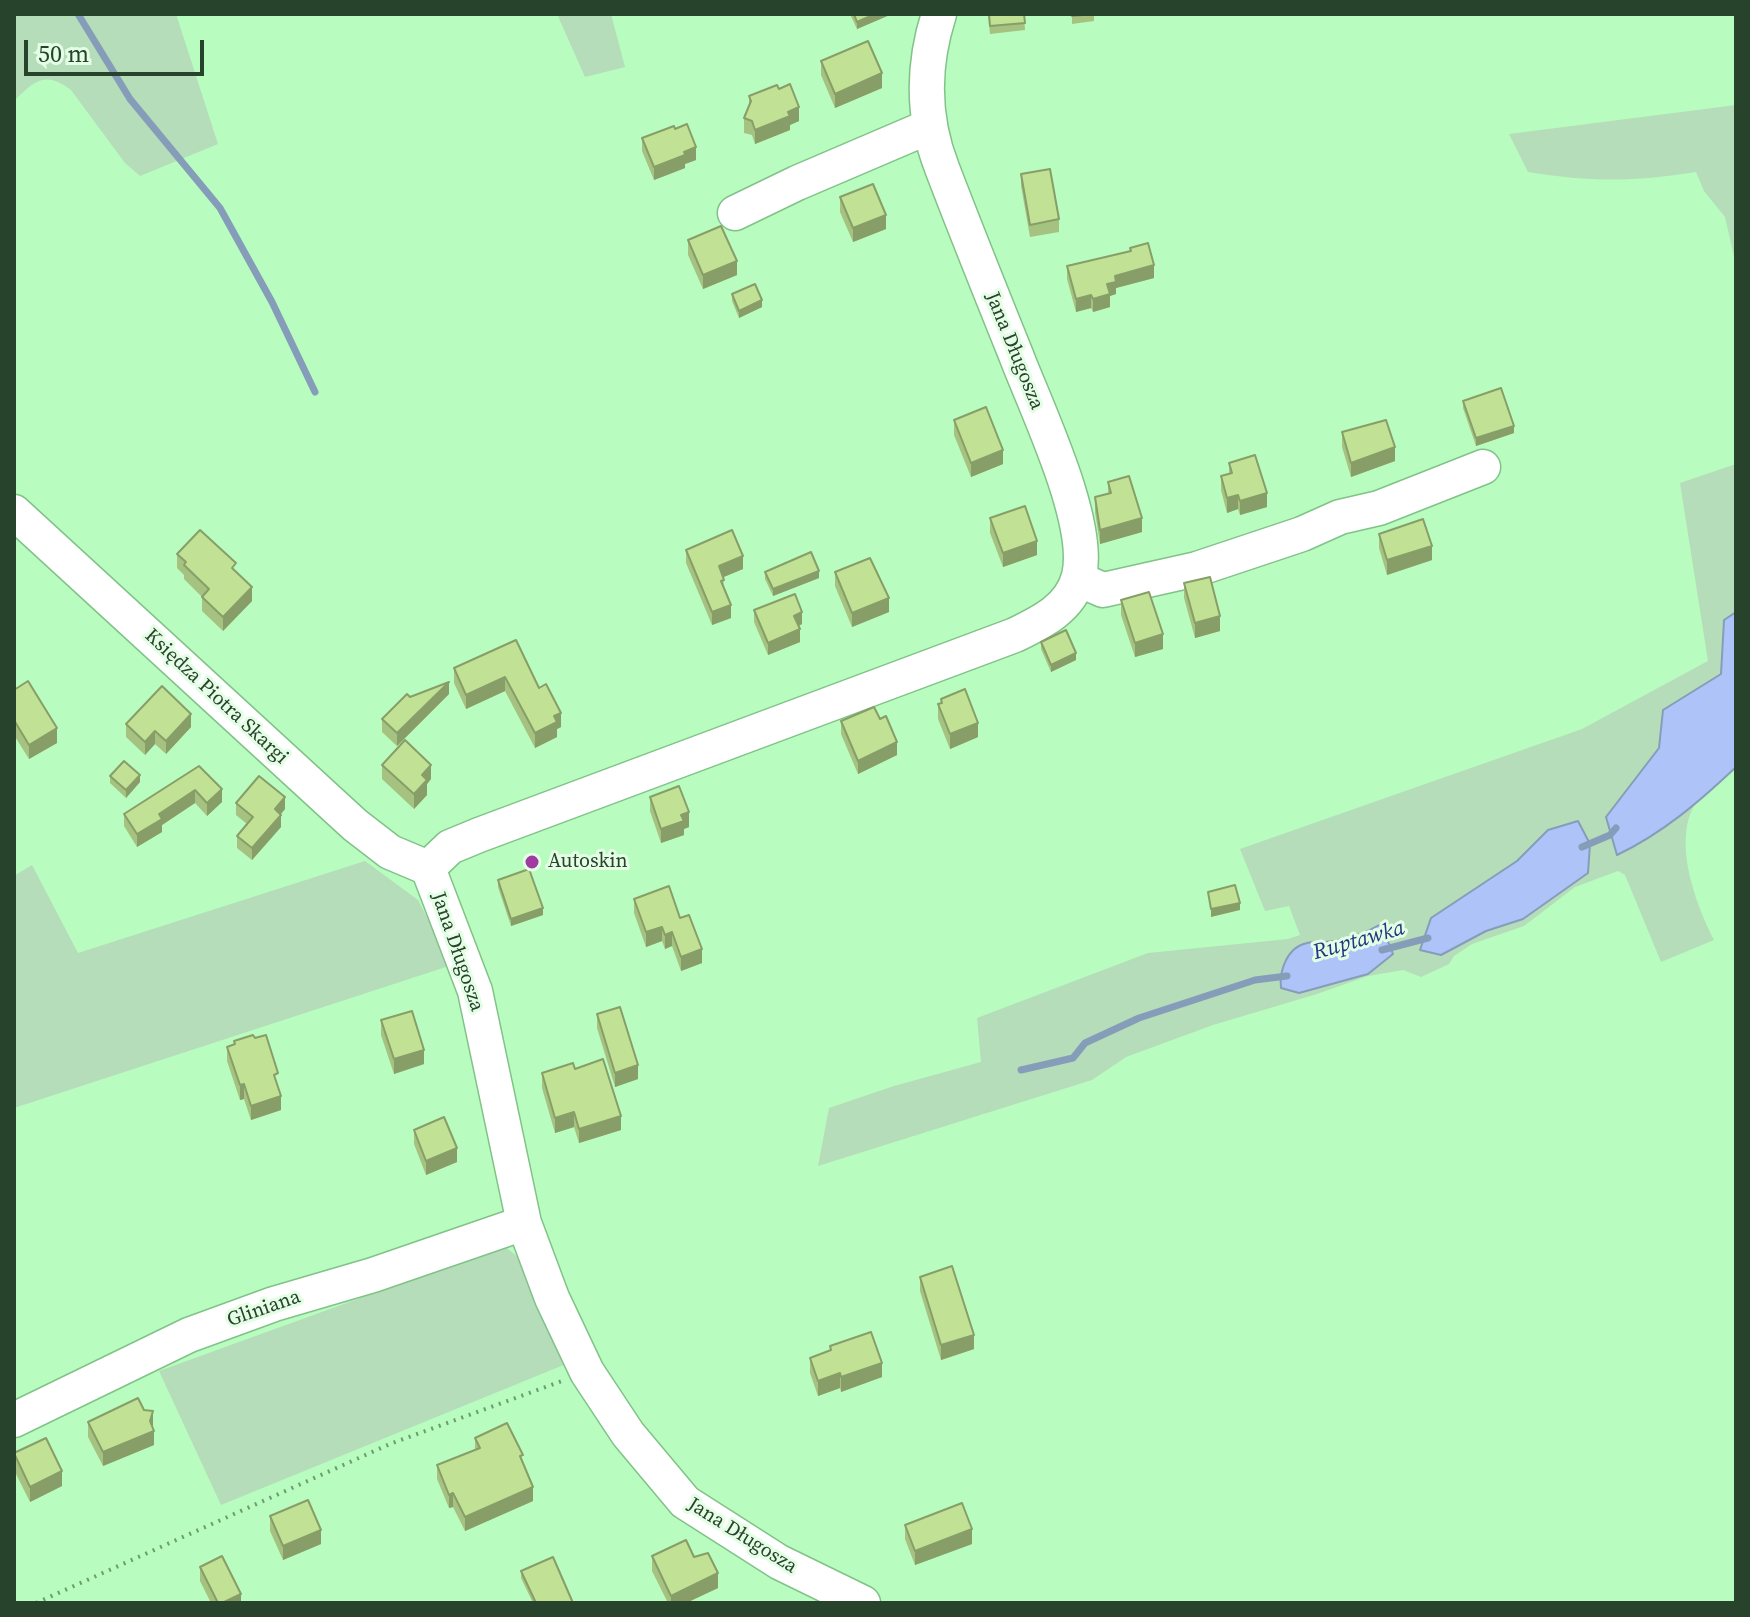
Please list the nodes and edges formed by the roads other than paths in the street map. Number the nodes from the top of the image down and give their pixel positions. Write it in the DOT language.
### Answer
graph roads {
  1 [pos="939,14"];
  2 [pos="928,127"];
  3 [pos="735,213"];
  4 [pos="1483,467"];
  5 [pos="14,512"];
  6 [pos="1078,579"];
  7 [pos="428,868"];
  8 [pos="524,1223"];
  9 [pos="14,1420"];
  10 [pos="863,1603"];
  1 -- 2 [label="street, Jana Długosza"];
  2 -- 3 [label="street"];
  2 -- 6 [label="street, Jana Długosza"];
  4 -- 6 [label="street"];
  5 -- 7 [label="street, Księdza Piotra Skargi"];
  6 -- 7 [label="street, Jana Długosza"];
  7 -- 8 [label="street, Jana Długosza"];
  8 -- 9 [label="street, Gliniana"];
  8 -- 10 [label="street, Jana Długosza"];
}
